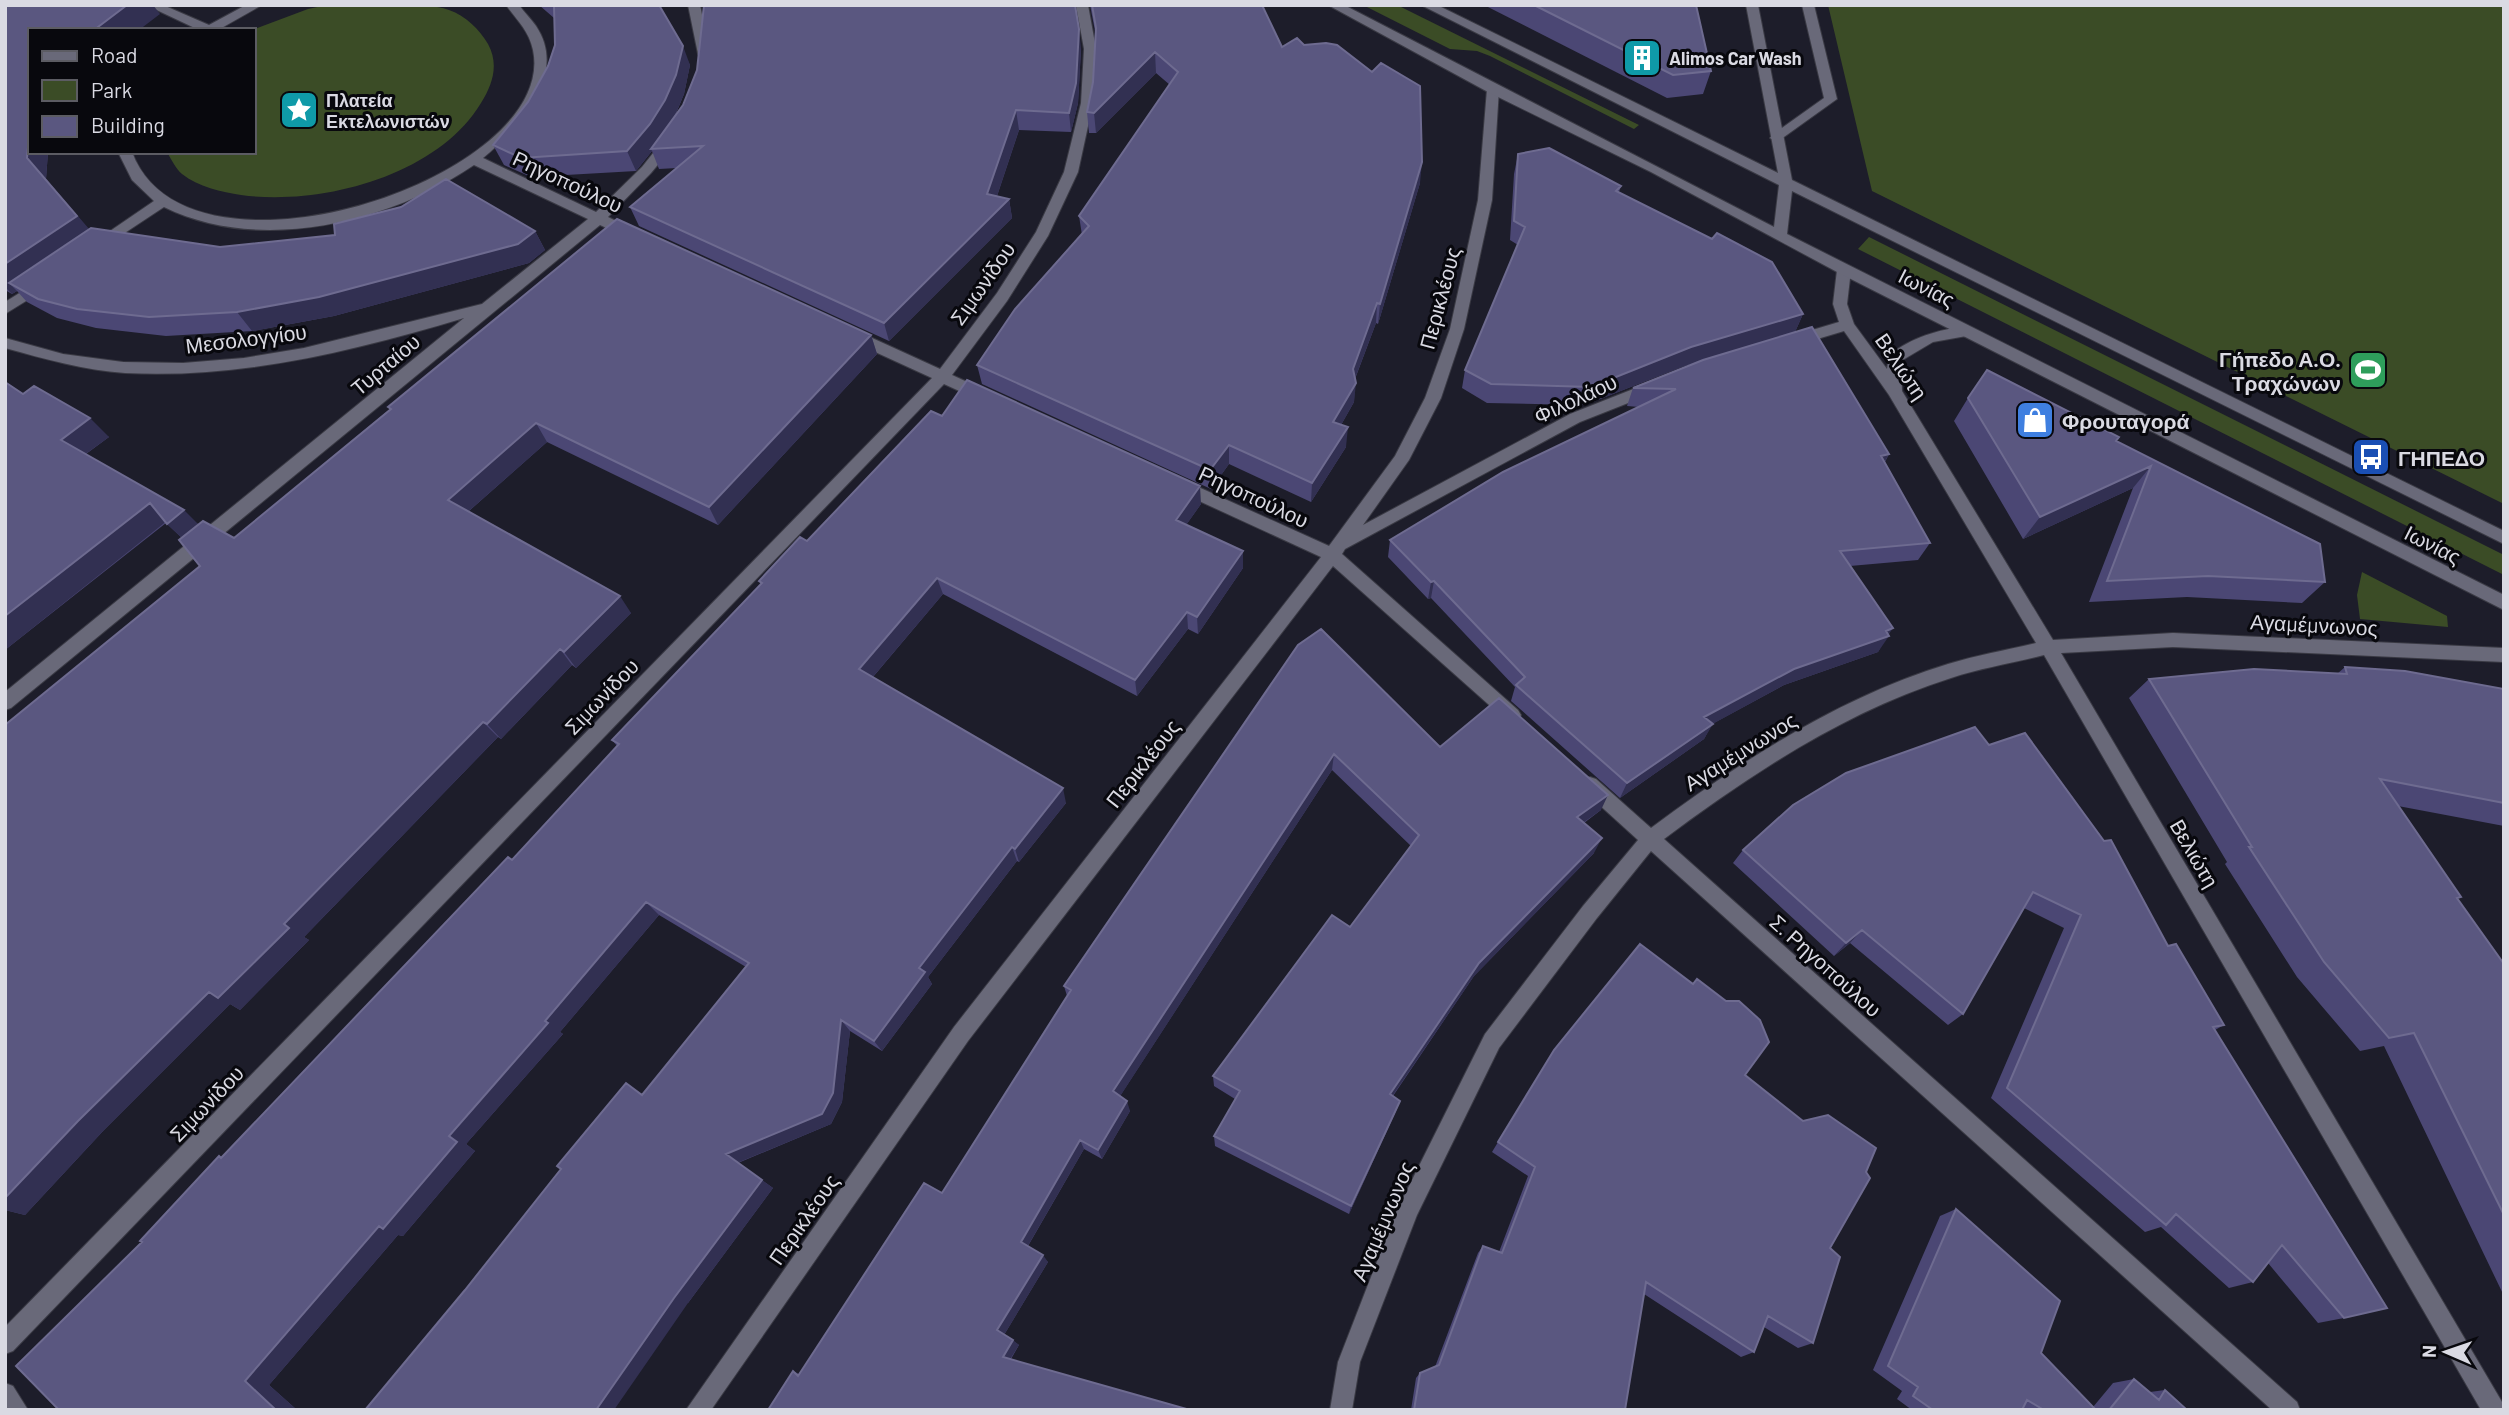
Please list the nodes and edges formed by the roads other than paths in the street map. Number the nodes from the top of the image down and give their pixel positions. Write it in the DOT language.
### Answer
graph roads {
  1 [pos="152,5"];
  2 [pos="256,5"];
  3 [pos="512,5"];
  4 [pos="695,5"];
  5 [pos="1082,5"];
  6 [pos="1334,5"];
  7 [pos="1427,5"];
  8 [pos="1752,5"];
  9 [pos="1808,5"];
  10 [pos="204,28"];
  11 [pos="212,28"];
  12 [pos="702,75"];
  13 [pos="1493,89"];
  14 [pos="678,127"];
  15 [pos="1777,138"];
  16 [pos="126,154"];
  17 [pos="473,159"];
  18 [pos="1786,182"];
  19 [pos="163,201"];
  20 [pos="599,219"];
  21 [pos="1780,237"];
  22 [pos="650,242"];
  23 [pos="84,255"];
  24 [pos="1844,270"];
  25 [pos="50,278"];
  26 [pos="490,304"];
  27 [pos="5,309"];
  28 [pos="1847,325"];
  29 [pos="841,330"];
  30 [pos="1967,331"];
  31 [pos="5,343"];
  32 [pos="1782,344"];
  33 [pos="943,376"];
  34 [pos="1665,382"];
  35 [pos="1894,391"];
  36 [pos="993,399"];
  37 [pos="1169,480"];
  38 [pos="2504,538"];
  39 [pos="1334,551"];
  40 [pos="2504,603"];
  41 [pos="2048,647"];
  42 [pos="2504,655"];
  43 [pos="5,703"];
  44 [pos="1527,729"];
  45 [pos="1578,775"];
  46 [pos="1650,839"];
  47 [pos="5,1343"];
  48 [pos="5,1394"];
  49 [pos="17,1410"];
  50 [pos="697,1410"];
  51 [pos="1341,1410"];
  52 [pos="2289,1410"];
  53 [pos="2494,1410"];
  1 -- 10 [label="street"];
  2 -- 11 [label="street"];
  3 -- 17 [label="street"];
  4 -- 12 [label="street"];
  5 -- 33 [label="street, Σιμωνίδου"];
  6 -- 13 [label="street, Ιωνίας"];
  7 -- 18 [label="street, Ιωνίας"];
  8 -- 15 [label="street"];
  9 -- 15 [label="street"];
  13 -- 21 [label="street, Ιωνίας"];
  13 -- 39 [label="street, Περικλέους"];
  14 -- 20 [label="street, Τυρταίου"];
  15 -- 18 [label="street"];
  16 -- 19 [label="street"];
  17 -- 19 [label="street"];
  17 -- 20 [label="street, Ρηγοπούλου"];
  18 -- 21 [label="street"];
  18 -- 38 [label="street, Ιωνίας"];
  19 -- 23 [label="street"];
  20 -- 22 [label="street, Ρηγοπούλου"];
  20 -- 26 [label="street, Τυρταίου"];
  21 -- 24 [label="street, Ιωνίας"];
  24 -- 28 [label="street"];
  24 -- 30 [label="street, Ιωνίας"];
  25 -- 27 [label="street"];
  26 -- 31 [label="street, Μεσολογγίου"];
  26 -- 43 [label="street, Τυρταίου"];
  28 -- 32 [label="street"];
  28 -- 35 [label="street, Βελιώτη"];
  29 -- 33 [label="street"];
  30 -- 35 [label="street"];
  30 -- 40 [label="street, Ιωνίας"];
  33 -- 36 [label="street"];
  33 -- 47 [label="street, Σιμωνίδου"];
  34 -- 39 [label="street, Φιλολάου"];
  35 -- 41 [label="street, Βελιώτη"];
  37 -- 39 [label="street, Ρηγοπούλου"];
  39 -- 44 [label="street"];
  39 -- 50 [label="street, Περικλέους"];
  41 -- 42 [label="street, Αγαμέμνωνος"];
  41 -- 46 [label="street, Αγαμέμνωνος"];
  41 -- 53 [label="street, Βελιώτη"];
  45 -- 46 [label="street, Σ. Ρηγοπούλου"];
  46 -- 51 [label="street, Αγαμέμνωνος"];
  46 -- 52 [label="street, Σ. Ρηγοπούλου"];
  48 -- 49 [label="street"];
}
